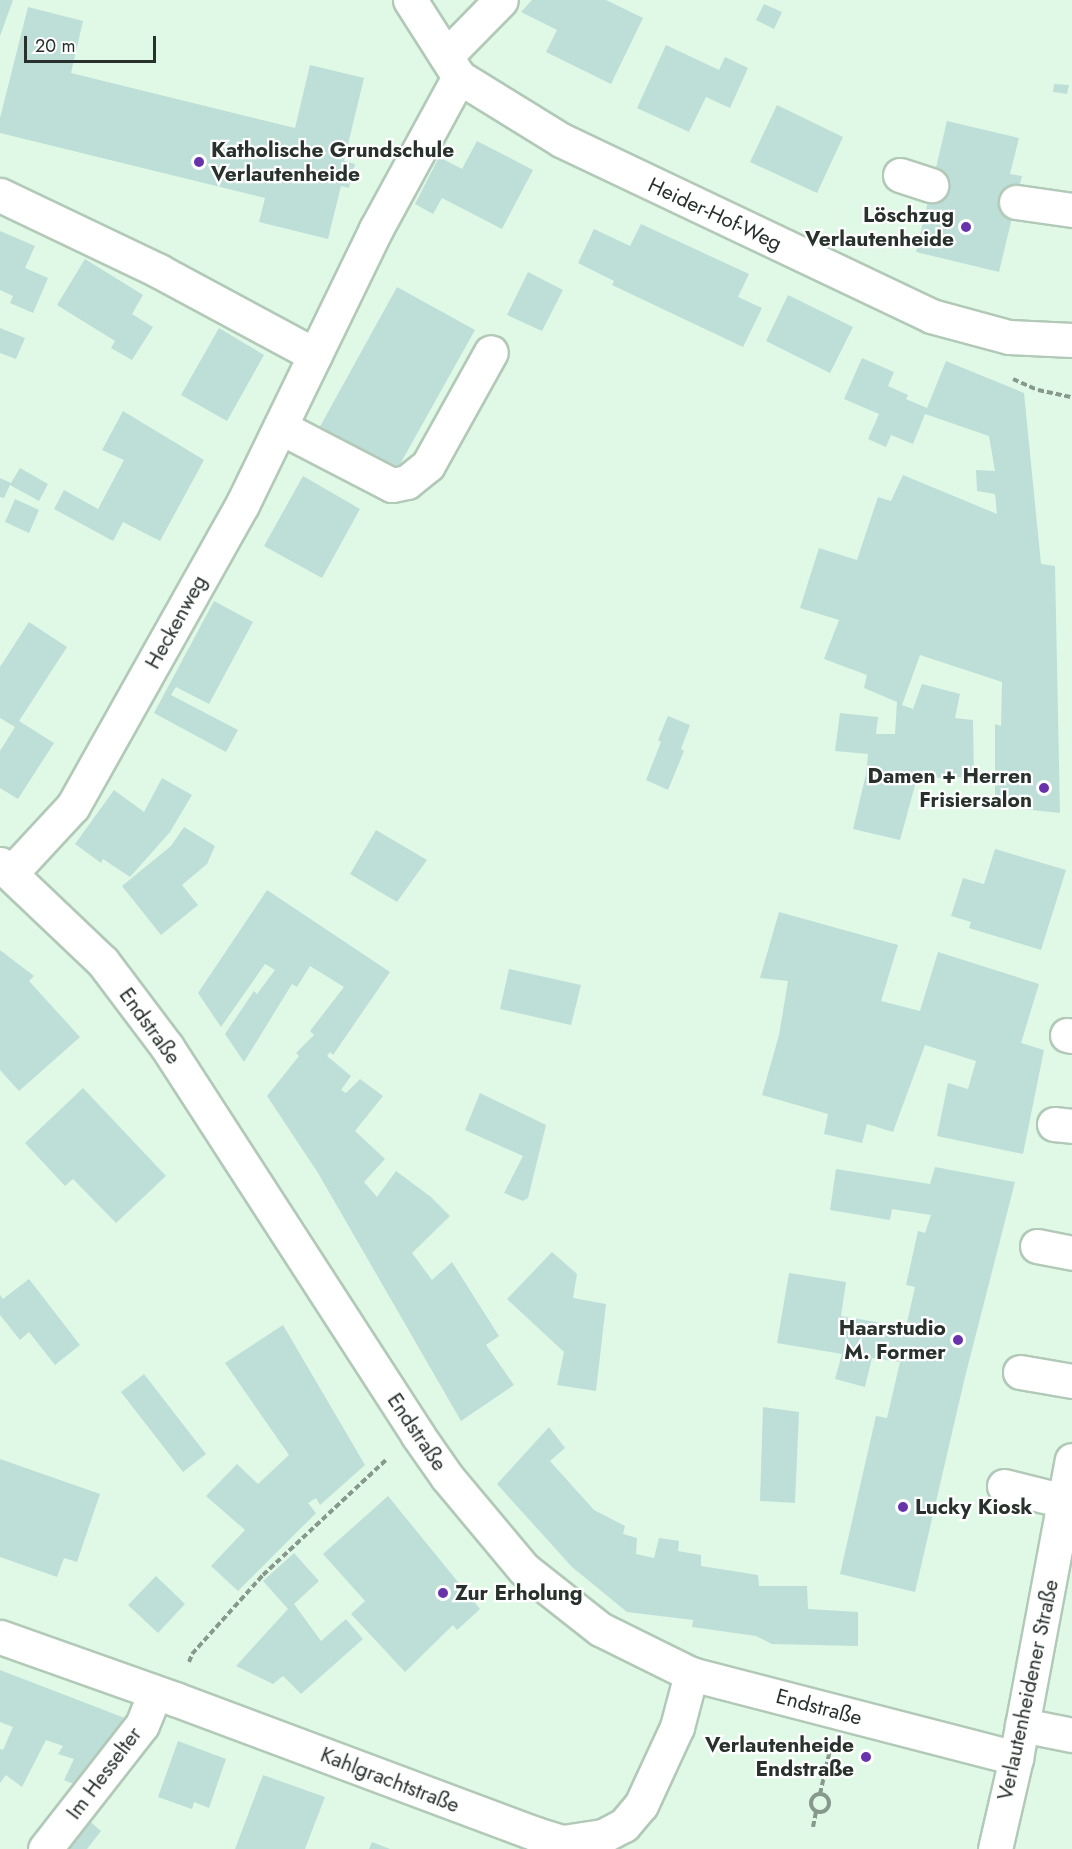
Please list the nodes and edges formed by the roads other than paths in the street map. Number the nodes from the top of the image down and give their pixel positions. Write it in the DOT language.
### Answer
graph roads {
  1 [pos="410,0"];
  2 [pos="501,0"];
  3 [pos="453,66"];
  4 [pos="900,175"];
  5 [pos="932,185"];
  6 [pos="0,195"];
  7 [pos="1016,202"];
  8 [pos="1072,210"];
  9 [pos="1072,340"];
  10 [pos="491,352"];
  11 [pos="315,355"];
  12 [pos="280,427"];
  13 [pos="6,869"];
  14 [pos="1037,1246"];
  15 [pos="1072,1252"];
  16 [pos="1020,1372"];
  17 [pos="1072,1381"];
  18 [pos="1072,1460"];
  19 [pos="1004,1486"];
  20 [pos="1064,1501"];
  21 [pos="0,1637"];
  22 [pos="691,1674"];
  23 [pos="165,1695"];
  24 [pos="1022,1725"];
  25 [pos="1072,1735"];
  26 [pos="1016,1758"];
  27 [pos="605,1842"];
  28 [pos="45,1849"];
  29 [pos="995,1849"];
  1 -- 3 [label="street, Heider-Hof-Weg"];
  2 -- 3 [label="street, Heckenweg"];
  3 -- 9 [label="street, Heider-Hof-Weg"];
  3 -- 11 [label="street, Heckenweg"];
  4 -- 5 [label="street"];
  6 -- 11 [label="street"];
  7 -- 8 [label="street"];
  10 -- 12 [label="street"];
  11 -- 12 [label="street, Heckenweg"];
  12 -- 13 [label="street, Heckenweg"];
  13 -- 22 [label="street, Endstraße"];
  14 -- 15 [label="street"];
  16 -- 17 [label="street"];
  18 -- 20 [label="street, Verlautenheidener Straße"];
  19 -- 20 [label="street"];
  20 -- 24 [label="street, Verlautenheidener Straße"];
  21 -- 23 [label="street, Kahlgrachtstraße"];
  22 -- 26 [label="street, Endstraße"];
  22 -- 27 [label="street, Kahlgrachtstraße"];
  23 -- 27 [label="street, Kahlgrachtstraße"];
  23 -- 28 [label="street, Im Hesselter"];
  24 -- 25 [label="street"];
  24 -- 26 [label="street, Verlautenheidener Straße"];
  26 -- 29 [label="street, Verlautenheidener Straße"];
}
